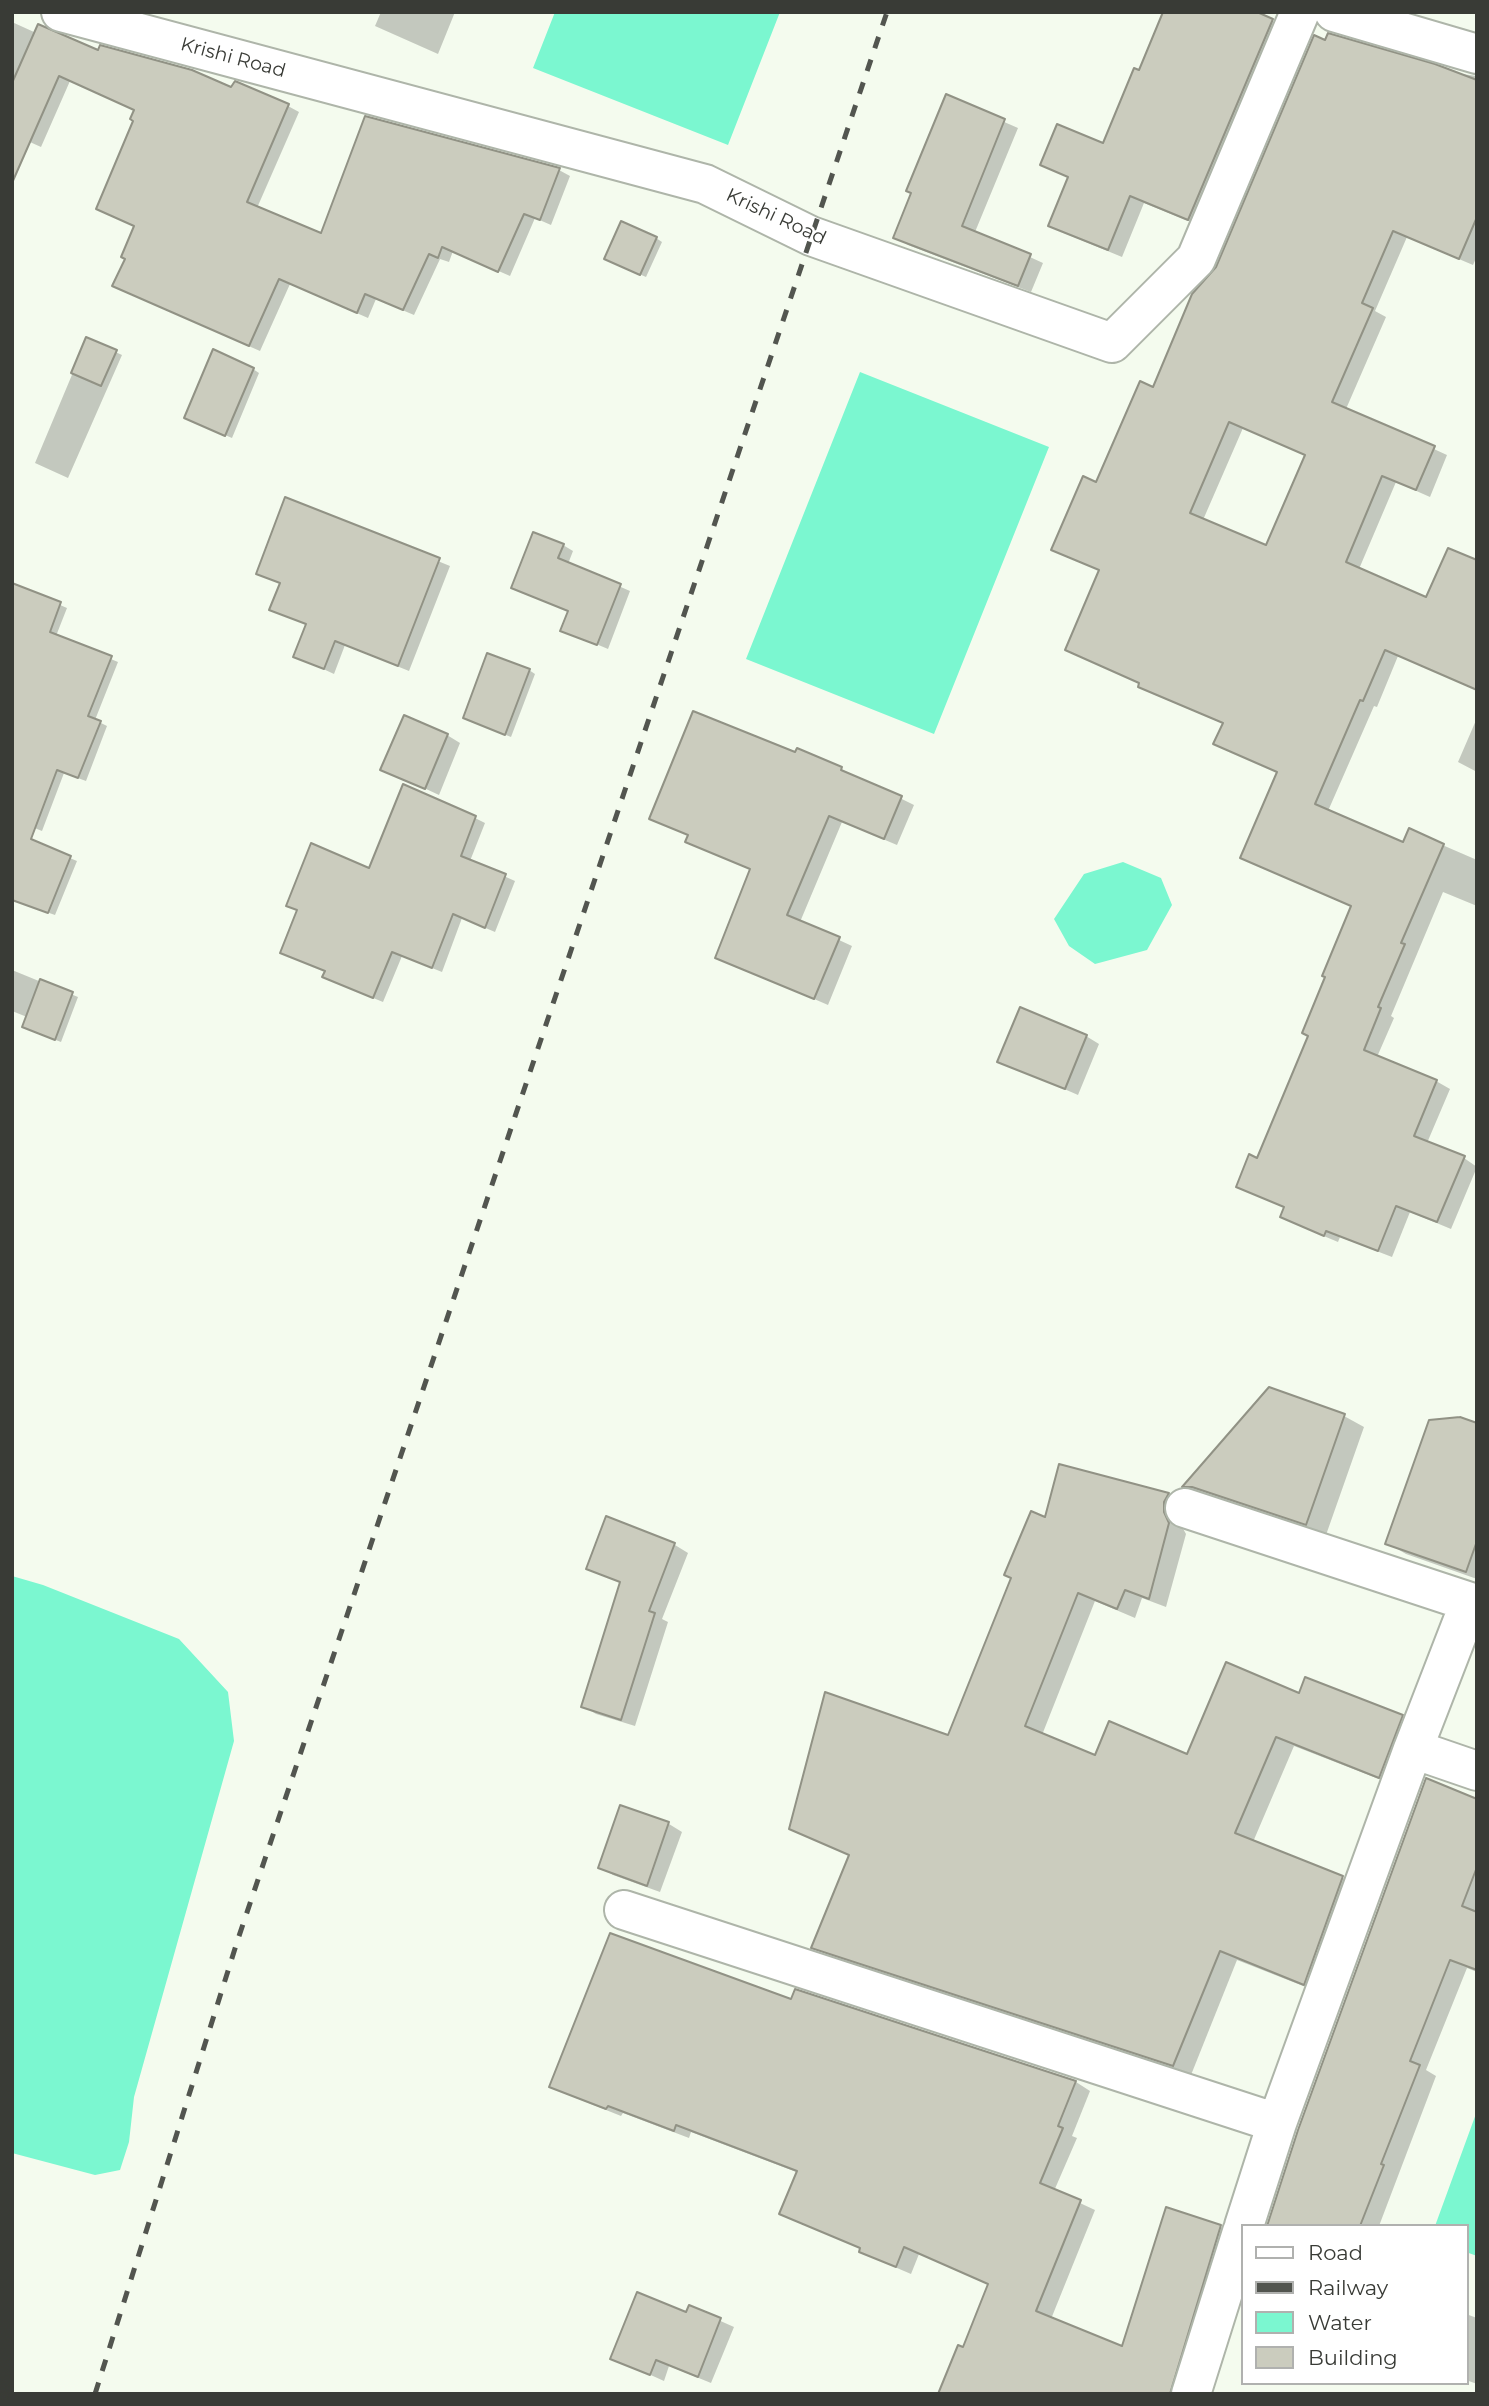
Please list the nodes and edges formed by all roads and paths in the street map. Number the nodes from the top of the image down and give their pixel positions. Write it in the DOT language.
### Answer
graph roads {
  1 [pos="61,12"];
  2 [pos="1300,12"];
  3 [pos="1334,12"];
  4 [pos="1477,54"];
  5 [pos="1185,1508"];
  6 [pos="1413,1749"];
  7 [pos="1477,1771"];
  8 [pos="624,1910"];
  9 [pos="1277,2123"];
  10 [pos="1245,2224"];
  11 [pos="1240,2238"];
  12 [pos="1191,2394"];
  1 -- 2 [label="street, Krishi Road"];
  3 -- 4 [label="street"];
  5 -- 6 [label="street"];
  6 -- 7 [label="street"];
  6 -- 9 [label="street"];
  8 -- 9 [label="street"];
  9 -- 10 [label="street"];
  11 -- 12 [label="street"];
}
